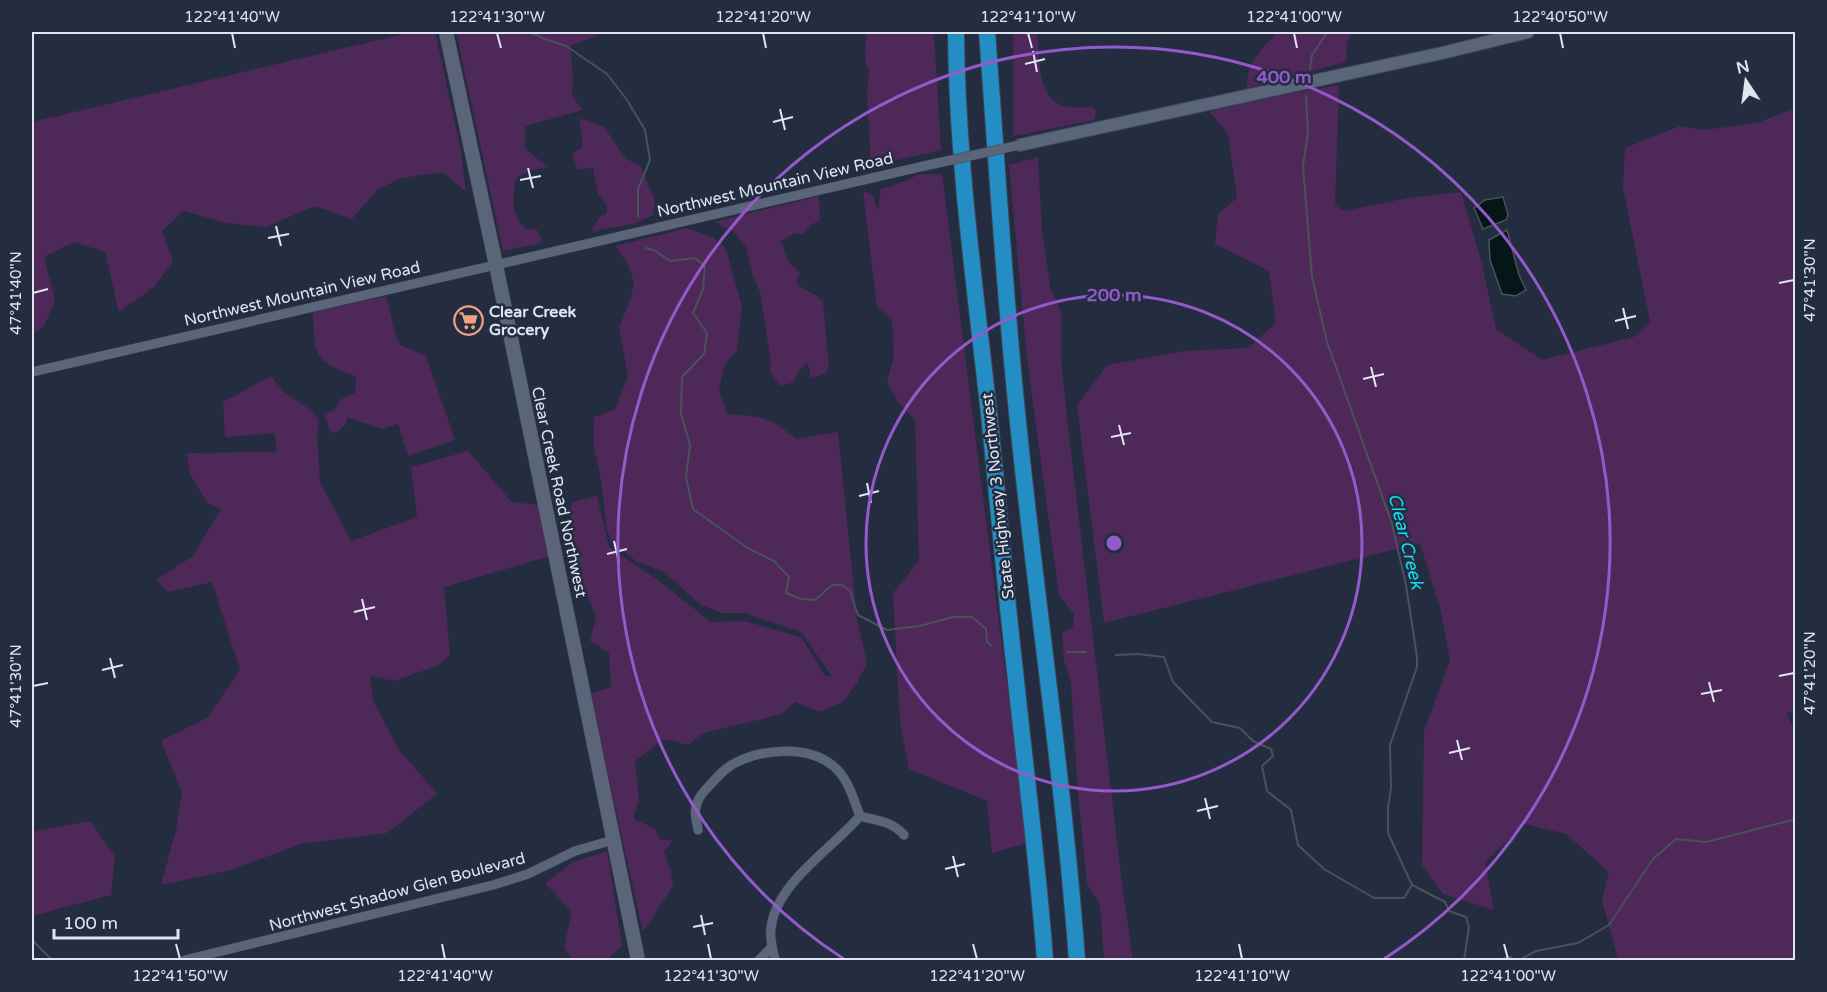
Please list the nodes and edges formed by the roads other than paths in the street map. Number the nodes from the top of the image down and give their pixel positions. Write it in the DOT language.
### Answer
graph roads {
  1 [pos="446,32"];
  2 [pos="955,32"];
  3 [pos="987,32"];
  4 [pos="997,32"];
  5 [pos="1528,32"];
  6 [pos="995,141"];
  7 [pos="1020,145"];
  8 [pos="496,265"];
  9 [pos="32,372"];
  10 [pos="860,816"];
  11 [pos="698,830"];
  12 [pos="904,835"];
  13 [pos="613,840"];
  14 [pos="772,947"];
  15 [pos="185,960"];
  16 [pos="638,960"];
  17 [pos="759,960"];
  18 [pos="775,960"];
  19 [pos="1045,960"];
  20 [pos="1077,960"];
  1 -- 8 [label="main road, Clear Creek Road Northwest"];
  2 -- 19 [label="highway, State Highway 3 Northwest"];
  3 -- 6 [label="highway, State Highway 3 Northwest"];
  4 -- 6 [label="highway"];
  5 -- 7 [label="street, Northwest Mountain View Road"];
  6 -- 20 [label="highway, State Highway 3 Northwest"];
  7 -- 8 [label="street, Northwest Mountain View Road, bridge"];
  8 -- 9 [label="street, Northwest Mountain View Road"];
  8 -- 13 [label="main road, Clear Creek Road Northwest"];
  10 -- 11 [label="street"];
  10 -- 12 [label="street"];
  10 -- 14 [label="street"];
  13 -- 15 [label="street, Northwest Shadow Glen Boulevard"];
  13 -- 16 [label="main road, Clear Creek Road Northwest"];
  14 -- 17 [label="street"];
  14 -- 18 [label="street"];
}
